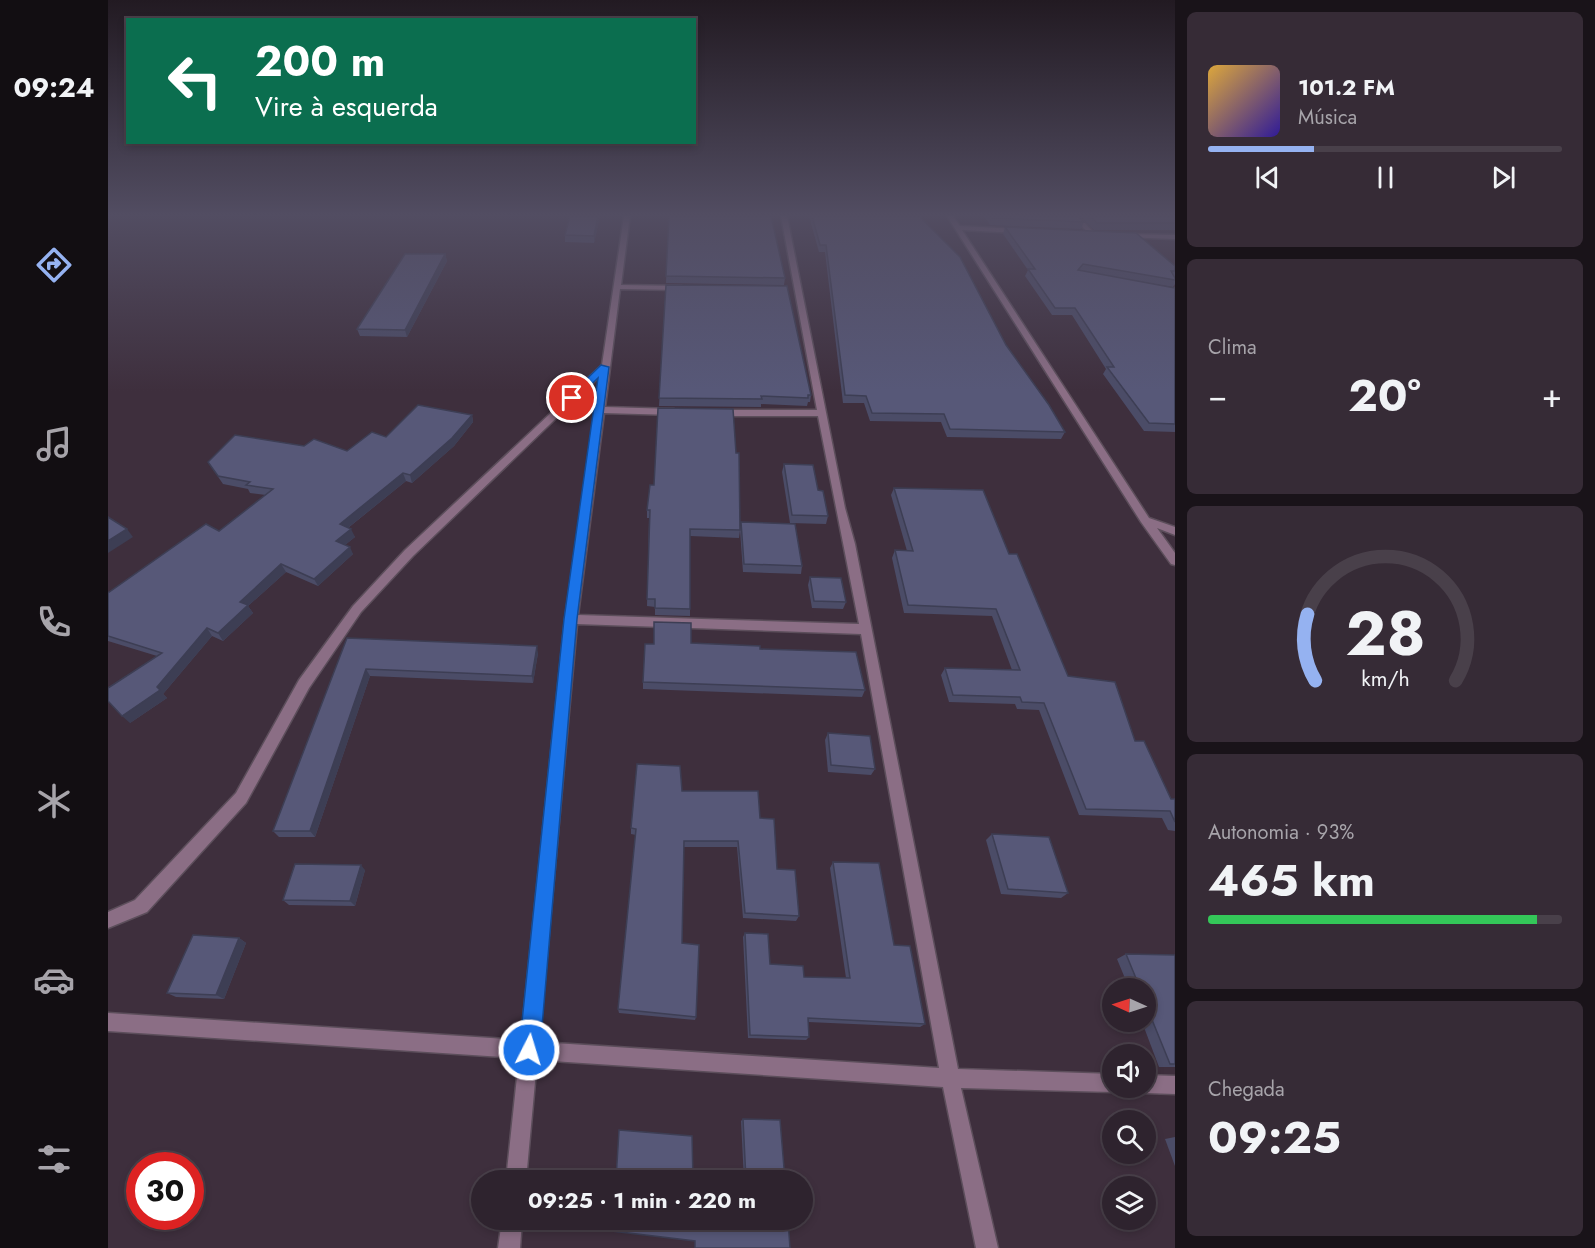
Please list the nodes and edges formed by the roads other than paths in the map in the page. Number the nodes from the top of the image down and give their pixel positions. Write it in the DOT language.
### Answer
graph roads {
  1 [pos="618,274"];
  2 [pos="792,274"];
  3 [pos="988,274"];
  4 [pos="616,287"];
  5 [pos="697,288"];
  6 [pos="604,367"];
  7 [pos="600,410"];
  8 [pos="690,412"];
  9 [pos="712,413"];
  10 [pos="822,413"];
  11 [pos="1145,520"];
  12 [pos="1175,531"];
  13 [pos="1175,561"];
  14 [pos="571,619"];
  15 [pos="865,629"];
  16 [pos="108,920"];
  17 [pos="108,1022"];
  18 [pos="529,1050"];
  19 [pos="950,1078"];
  20 [pos="1102,1083"];
  21 [pos="1156,1084"];
  22 [pos="1175,1085"];
  23 [pos="517,1170"];
  24 [pos="511,1230"];
  25 [pos="509,1248"];
  26 [pos="987,1248"];
  1 -- 4 [label="street"];
  2 -- 10 [label="street"];
  3 -- 11 [label="street"];
  4 -- 5 [label="street"];
  4 -- 6 [label="street"];
  6 -- 7 [label="street"];
  6 -- 16 [label="street"];
  7 -- 8 [label="street"];
  7 -- 14 [label="street"];
  9 -- 10 [label="street"];
  10 -- 15 [label="street"];
  11 -- 12 [label="street"];
  11 -- 13 [label="street"];
  14 -- 15 [label="street"];
  14 -- 18 [label="street"];
  15 -- 19 [label="street"];
  17 -- 18 [label="street"];
  18 -- 19 [label="street"];
  18 -- 23 [label="street"];
  19 -- 20 [label="street"];
  19 -- 26 [label="street"];
  21 -- 22 [label="street"];
  24 -- 25 [label="street"];
}
